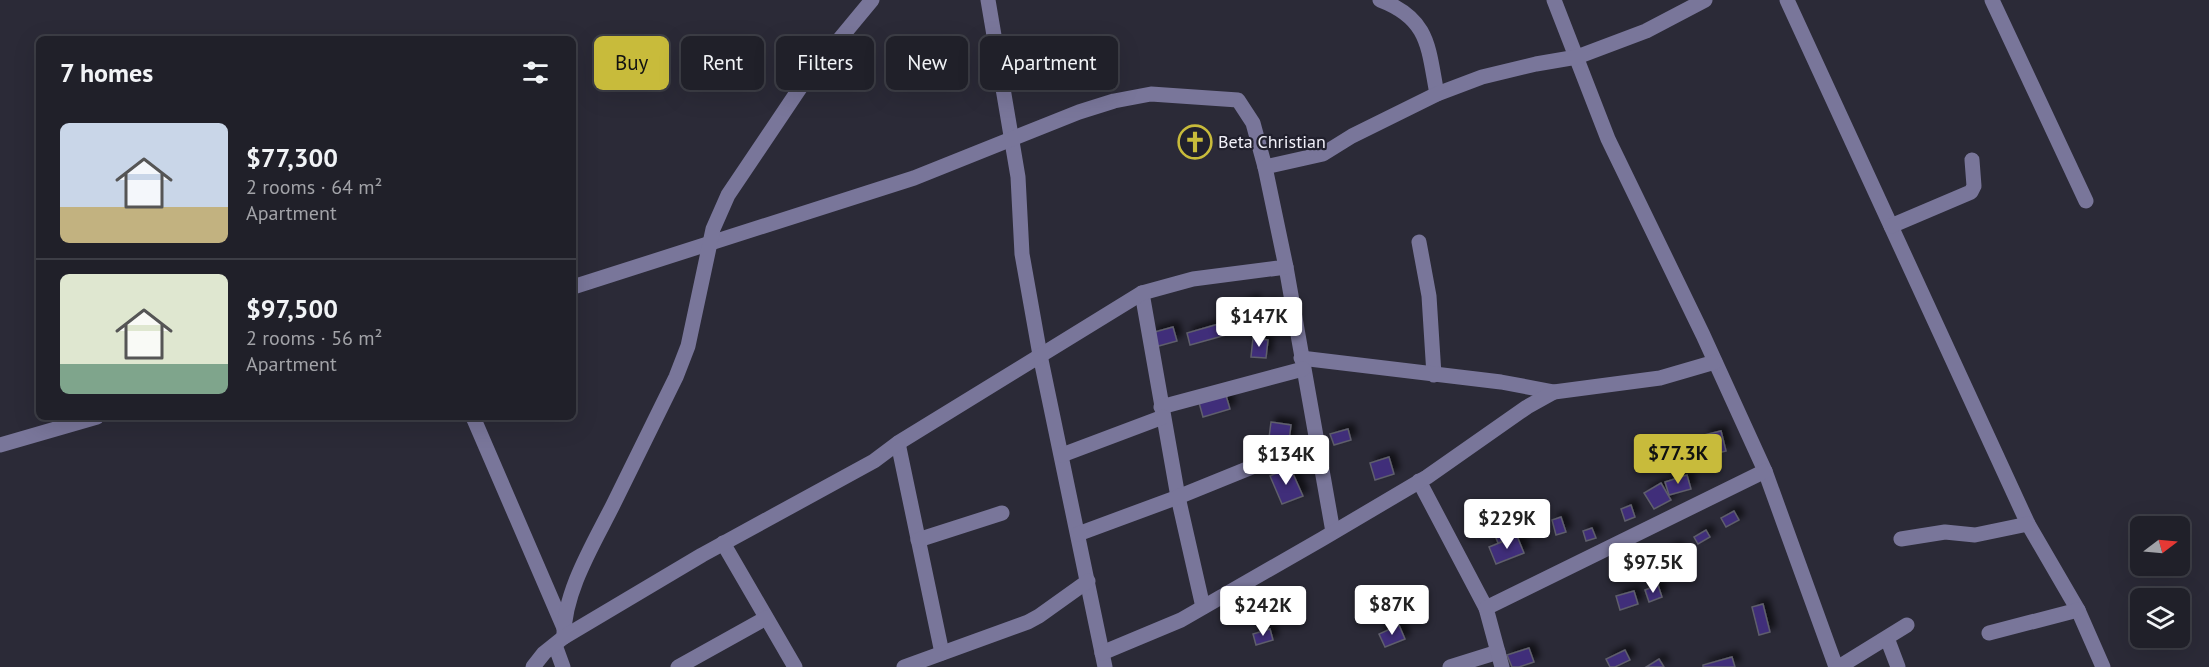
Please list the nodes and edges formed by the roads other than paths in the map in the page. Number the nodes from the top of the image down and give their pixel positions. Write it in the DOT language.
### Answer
graph roads {
  1 [pos="872,0"];
  2 [pos="988,0"];
  3 [pos="1380,0"];
  4 [pos="1554,0"];
  5 [pos="1705,0"];
  6 [pos="1787,0"];
  7 [pos="1992,0"];
  8 [pos="1578,57"];
  9 [pos="1437,94"];
  10 [pos="1011,140"];
  11 [pos="1972,160"];
  12 [pos="1265,167"];
  13 [pos="2086,201"];
  14 [pos="1891,226"];
  15 [pos="1419,242"];
  16 [pos="710,244"];
  17 [pos="1286,267"];
  18 [pos="576,286"];
  19 [pos="1142,293"];
  20 [pos="1040,355"];
  21 [pos="1715,362"];
  22 [pos="1302,363"];
  23 [pos="1434,375"];
  24 [pos="1554,392"];
  25 [pos="1162,412"];
  26 [pos="87,420"];
  27 [pos="474,420"];
  28 [pos="1316,441"];
  29 [pos="898,443"];
  30 [pos="0,446"];
  31 [pos="1062,455"];
  32 [pos="1765,471"];
  33 [pos="1419,481"];
  34 [pos="1178,497"];
  35 [pos="1002,513"];
  36 [pos="2028,524"];
  37 [pos="1333,532"];
  38 [pos="1078,534"];
  39 [pos="1901,539"];
  40 [pos="918,540"];
  41 [pos="723,543"];
  42 [pos="1088,581"];
  43 [pos="1203,607"];
  44 [pos="1486,608"];
  45 [pos="2078,610"];
  46 [pos="766,618"];
  47 [pos="1907,625"];
  48 [pos="1989,633"];
  49 [pos="561,637"];
  50 [pos="1887,638"];
  51 [pos="942,653"];
  52 [pos="1104,660"];
  53 [pos="1500,660"];
  54 [pos="532,667"];
  55 [pos="563,667"];
  56 [pos="678,667"];
  57 [pos="795,667"];
  58 [pos="904,667"];
  59 [pos="1450,667"];
  60 [pos="1838,667"];
  61 [pos="1898,667"];
  62 [pos="2103,667"];
  1 -- 16 [label="street"];
  2 -- 10 [label="street"];
  3 -- 9 [label="street"];
  4 -- 8 [label="street"];
  5 -- 8 [label="street"];
  6 -- 14 [label="street"];
  7 -- 13 [label="street"];
  8 -- 9 [label="street"];
  8 -- 21 [label="street"];
  9 -- 12 [label="street"];
  10 -- 12 [label="street"];
  10 -- 16 [label="street"];
  10 -- 20 [label="street"];
  11 -- 14 [label="street"];
  12 -- 17 [label="street"];
  14 -- 36 [label="street"];
  15 -- 23 [label="street"];
  16 -- 18 [label="street"];
  16 -- 49 [label="street"];
  17 -- 19 [label="street"];
  17 -- 22 [label="street"];
  19 -- 20 [label="street"];
  19 -- 25 [label="street"];
  20 -- 29 [label="street"];
  20 -- 31 [label="street"];
  21 -- 24 [label="street"];
  21 -- 32 [label="street"];
  22 -- 23 [label="street"];
  22 -- 25 [label="street"];
  22 -- 28 [label="street"];
  23 -- 24 [label="street"];
  24 -- 33 [label="street"];
  25 -- 31 [label="street"];
  25 -- 34 [label="street"];
  26 -- 30 [label="street"];
  27 -- 49 [label="street"];
  28 -- 34 [label="street"];
  28 -- 37 [label="street"];
  29 -- 40 [label="street"];
  29 -- 41 [label="street"];
  31 -- 38 [label="street"];
  32 -- 44 [label="street"];
  32 -- 60 [label="street"];
  33 -- 37 [label="street"];
  33 -- 44 [label="street"];
  34 -- 38 [label="street"];
  34 -- 43 [label="street"];
  35 -- 40 [label="street"];
  36 -- 39 [label="street"];
  36 -- 45 [label="street"];
  37 -- 43 [label="street"];
  38 -- 42 [label="street"];
  40 -- 51 [label="street"];
  41 -- 46 [label="street"];
  41 -- 49 [label="street"];
  42 -- 51 [label="street"];
  42 -- 52 [label="street"];
  43 -- 52 [label="street"];
  44 -- 53 [label="street"];
  45 -- 48 [label="street"];
  45 -- 62 [label="street"];
  46 -- 56 [label="street"];
  46 -- 57 [label="street"];
  47 -- 50 [label="street"];
  49 -- 54 [label="street"];
  49 -- 55 [label="street"];
  50 -- 60 [label="street"];
  50 -- 61 [label="street"];
  51 -- 58 [label="street"];
  53 -- 59 [label="street"];
}
